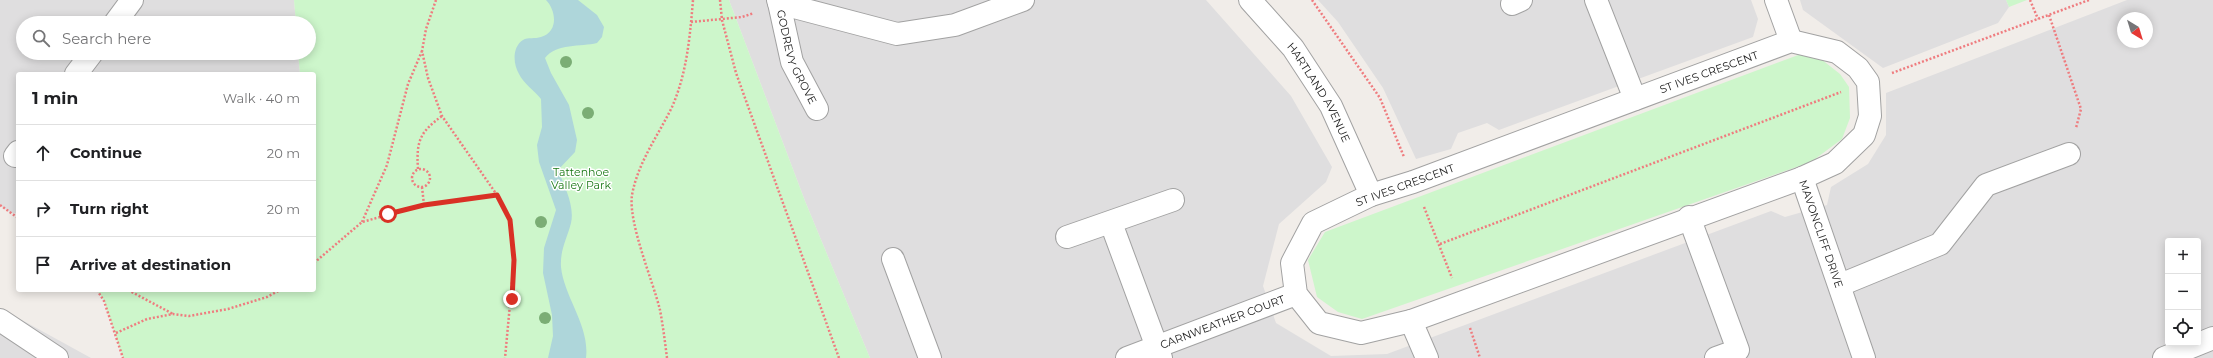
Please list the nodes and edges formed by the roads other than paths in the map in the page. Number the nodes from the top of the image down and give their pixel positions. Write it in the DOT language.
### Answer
graph roads {
  1 [pos="132,0"];
  2 [pos="1023,0"];
  3 [pos="1250,0"];
  4 [pos="1596,0"];
  5 [pos="1776,0"];
  6 [pos="778,2"];
  7 [pos="120,16"];
  8 [pos="1791,41"];
  9 [pos="87,60"];
  10 [pos="78,72"];
  11 [pos="1635,99"];
  12 [pos="817,109"];
  13 [pos="2069,154"];
  14 [pos="1802,178"];
  15 [pos="1371,195"];
  16 [pos="1174,200"];
  17 [pos="1689,217"];
  18 [pos="1111,223"];
  19 [pos="1067,237"];
  20 [pos="893,258"];
  21 [pos="1840,285"];
  22 [pos="1296,294"];
  23 [pos="0,320"];
  24 [pos="1411,321"];
  25 [pos="2213,338"];
  26 [pos="1159,352"];
  27 [pos="57,358"];
  28 [pos="930,358"];
  29 [pos="1127,358"];
  30 [pos="1427,358"];
  31 [pos="1716,358"];
  32 [pos="1864,358"];
  33 [pos="2164,358"];
  1 -- 7 [label="street"];
  2 -- 6 [label="street, GODREVY GROVE"];
  3 -- 15 [label="street, HARTLAND AVENUE"];
  4 -- 11 [label="street"];
  5 -- 8 [label="street"];
  6 -- 12 [label="street, GODREVY GROVE"];
  8 -- 11 [label="street, ST IVES CRESCENT"];
  8 -- 14 [label="street, MAVONCLIFF DRIVE"];
  9 -- 10 [label="street"];
  11 -- 15 [label="street, ST IVES CRESCENT"];
  13 -- 21 [label="street"];
  14 -- 17 [label="street"];
  14 -- 21 [label="street, MAVONCLIFF DRIVE"];
  15 -- 22 [label="street, ST IVES CRESCENT"];
  16 -- 18 [label="street"];
  17 -- 24 [label="street"];
  17 -- 31 [label="street"];
  18 -- 19 [label="street"];
  18 -- 26 [label="street"];
  20 -- 28 [label="street"];
  21 -- 32 [label="street, MAVONCLIFF DRIVE"];
  22 -- 24 [label="street"];
  22 -- 26 [label="street, CARNWEATHER COURT"];
  23 -- 27 [label="street"];
  24 -- 30 [label="street"];
  25 -- 33 [label="street"];
  26 -- 29 [label="street, CARNWEATHER COURT"];
}
